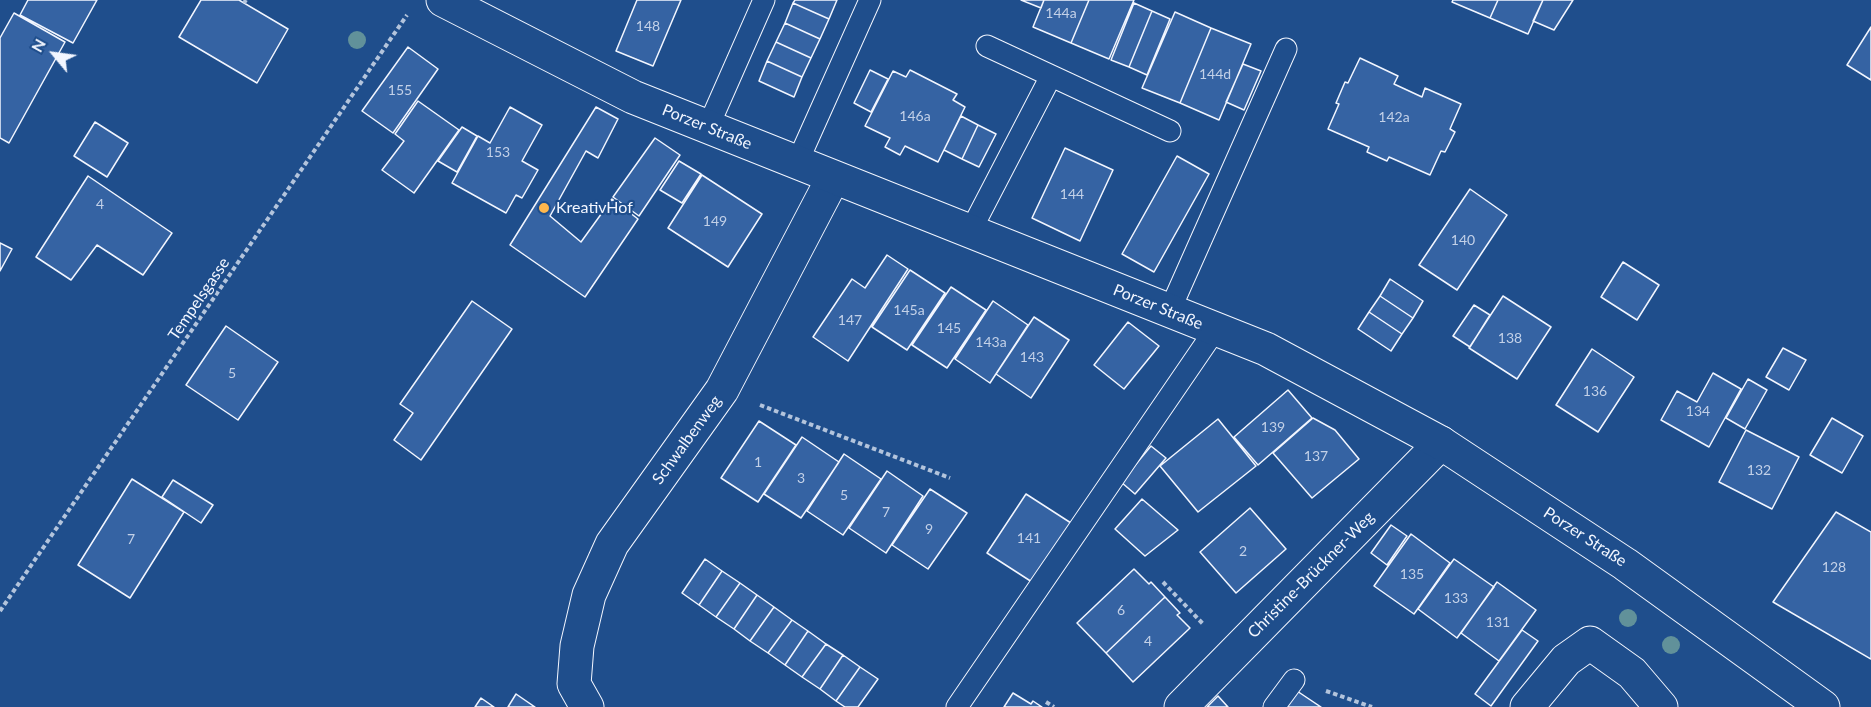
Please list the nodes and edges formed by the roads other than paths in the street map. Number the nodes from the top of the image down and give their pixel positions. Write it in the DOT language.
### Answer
graph roads {
  1 [pos="443,0"];
  2 [pos="764,0"];
  3 [pos="870,0"];
  4 [pos="987,46"];
  5 [pos="1286,49"];
  6 [pos="1051,76"];
  7 [pos="708,127"];
  8 [pos="1170,131"];
  9 [pos="797,163"];
  10 [pos="833,177"];
  11 [pos="970,232"];
  12 [pos="1169,312"];
  13 [pos="1215,330"];
  14 [pos="1441,443"];
  15 [pos="1294,680"];
  16 [pos="587,707"];
  17 [pos="957,707"];
  18 [pos="1181,707"];
  19 [pos="1274,707"];
  20 [pos="1527,707"];
  21 [pos="1661,707"];
  22 [pos="1823,707"];
  1 -- 7 [label="main road, Porzer Straße"];
  2 -- 7 [label="lane"];
  3 -- 9 [label="lane"];
  4 -- 6 [label="lane"];
  5 -- 12 [label="lane"];
  6 -- 8 [label="lane"];
  6 -- 11 [label="lane"];
  7 -- 9 [label="main road, Porzer Straße"];
  9 -- 10 [label="main road, Porzer Straße"];
  10 -- 11 [label="main road, Porzer Straße"];
  10 -- 16 [label="main road, Schwalbenweg"];
  11 -- 12 [label="main road, Porzer Straße"];
  12 -- 13 [label="main road, Porzer Straße"];
  13 -- 14 [label="main road, Porzer Straße"];
  13 -- 17 [label="lane"];
  14 -- 18 [label="main road, Christine-Brückner-Weg"];
  14 -- 22 [label="main road, Porzer Straße"];
  15 -- 19 [label="lane"];
  20 -- 21 [label="main road"];
}
